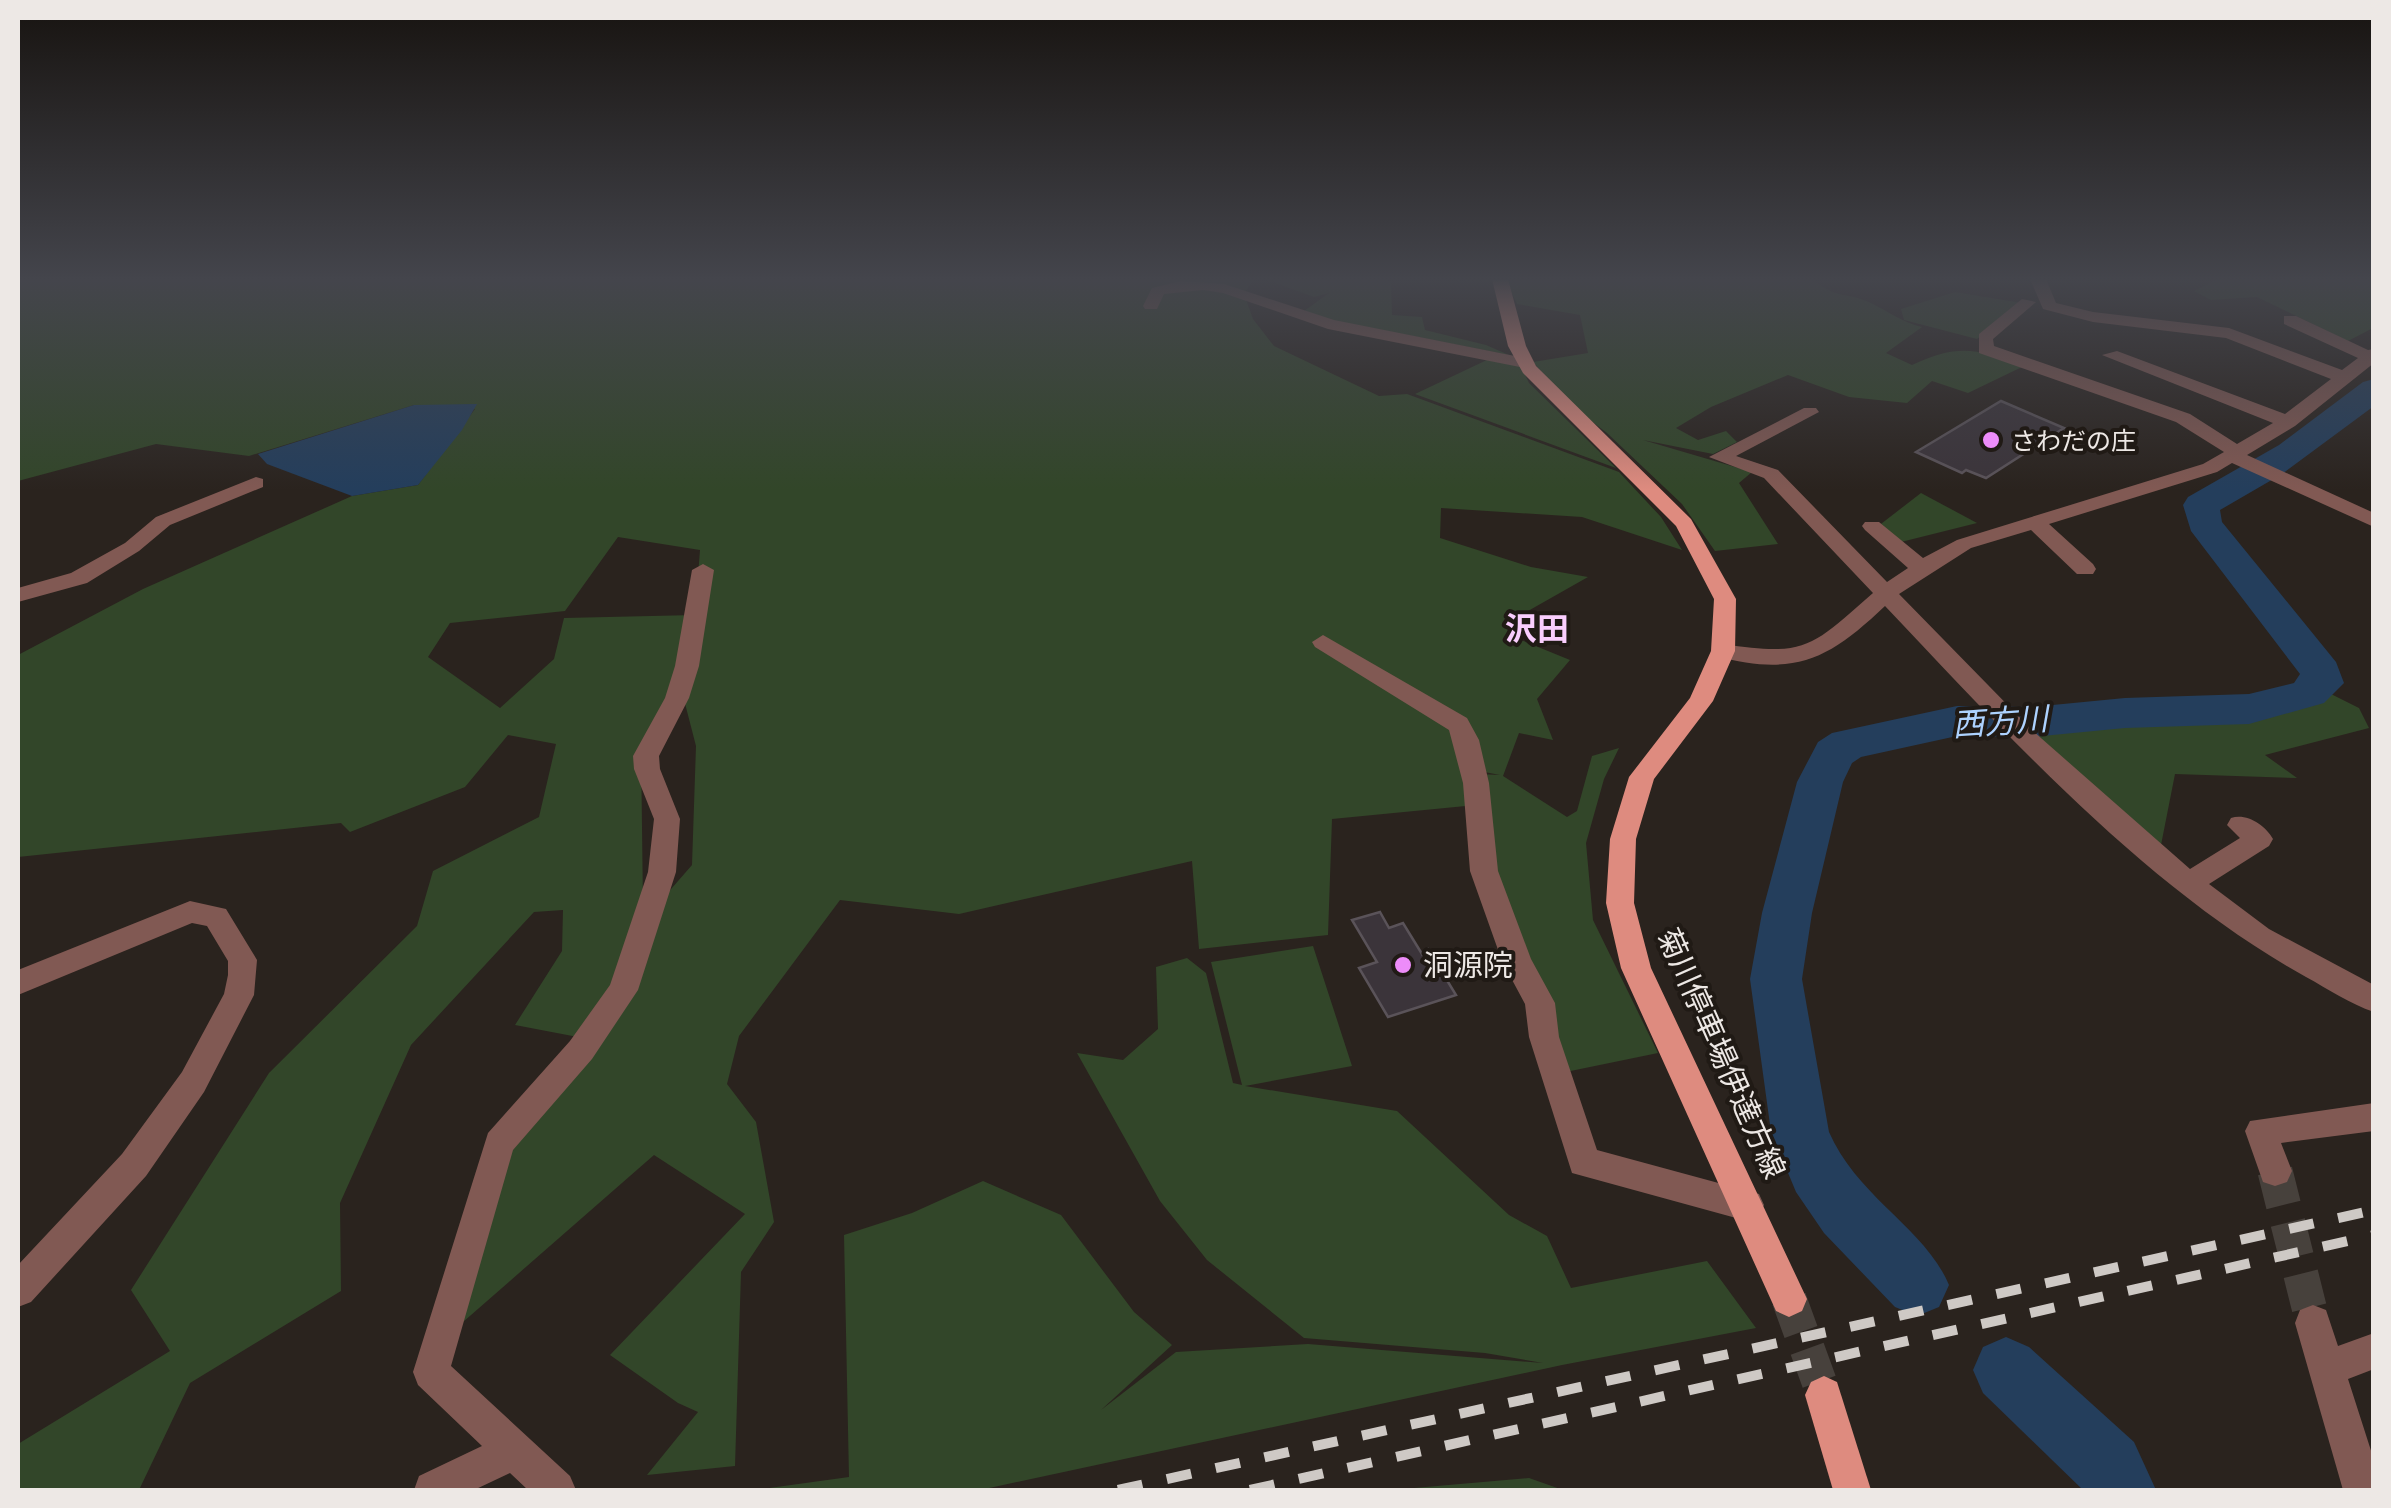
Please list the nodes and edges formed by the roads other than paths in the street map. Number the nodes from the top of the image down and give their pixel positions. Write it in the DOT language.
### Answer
graph roads {
  1 [pos="1460,349"];
  2 [pos="1519,349"];
  3 [pos="1987,349"];
  4 [pos="2272,349"];
  5 [pos="2111,354"];
  6 [pos="2371,356"];
  7 [pos="1526,362"];
  8 [pos="2346,378"];
  9 [pos="1810,412"];
  10 [pos="2288,422"];
  11 [pos="2236,455"];
  12 [pos="256,482"];
  13 [pos="2374,521"];
  14 [pos="2035,523"];
  15 [pos="1872,526"];
  16 [pos="1921,568"];
  17 [pos="2084,569"];
  18 [pos="703,570"];
  19 [pos="1886,592"];
  20 [pos="18,595"];
  21 [pos="1323,642"];
  22 [pos="1723,652"];
  23 [pos="2240,826"];
  24 [pos="2188,883"];
  25 [pos="18,983"];
  26 [pos="2374,1000"];
  27 [pos="2374,1117"];
  28 [pos="2276,1171"];
  29 [pos="1748,1204"];
  30 [pos="18,1290"];
  31 [pos="1789,1298"];
  32 [pos="2312,1323"];
  33 [pos="2374,1352"];
  34 [pos="2326,1369"];
  35 [pos="1824,1395"];
  36 [pos="515,1450"];
  37 [pos="433,1490"];
  38 [pos="556,1490"];
  39 [pos="1852,1490"];
  40 [pos="2363,1490"];
  1 -- 7 [label="street"];
  2 -- 7 [label="main road, 菊川停車場伊達方線"];
  3 -- 11 [label="street"];
  4 -- 8 [label="street"];
  5 -- 10 [label="street"];
  6 -- 8 [label="street"];
  7 -- 22 [label="main road, 菊川停車場伊達方線"];
  8 -- 10 [label="street"];
  9 -- 19 [label="street"];
  10 -- 11 [label="street"];
  11 -- 13 [label="street"];
  11 -- 14 [label="street"];
  12 -- 20 [label="street"];
  14 -- 16 [label="street"];
  14 -- 17 [label="street"];
  15 -- 16 [label="street"];
  16 -- 19 [label="street"];
  18 -- 36 [label="street"];
  19 -- 22 [label="street"];
  19 -- 24 [label="street"];
  21 -- 29 [label="street"];
  22 -- 29 [label="main road, 菊川停車場伊達方線"];
  23 -- 24 [label="street"];
  24 -- 26 [label="street"];
  25 -- 30 [label="street"];
  27 -- 28 [label="street"];
  29 -- 31 [label="main road, 菊川停車場伊達方線"];
  32 -- 34 [label="street"];
  33 -- 34 [label="street"];
  34 -- 40 [label="street"];
  35 -- 39 [label="main road"];
  36 -- 37 [label="street"];
  36 -- 38 [label="street"];
}
